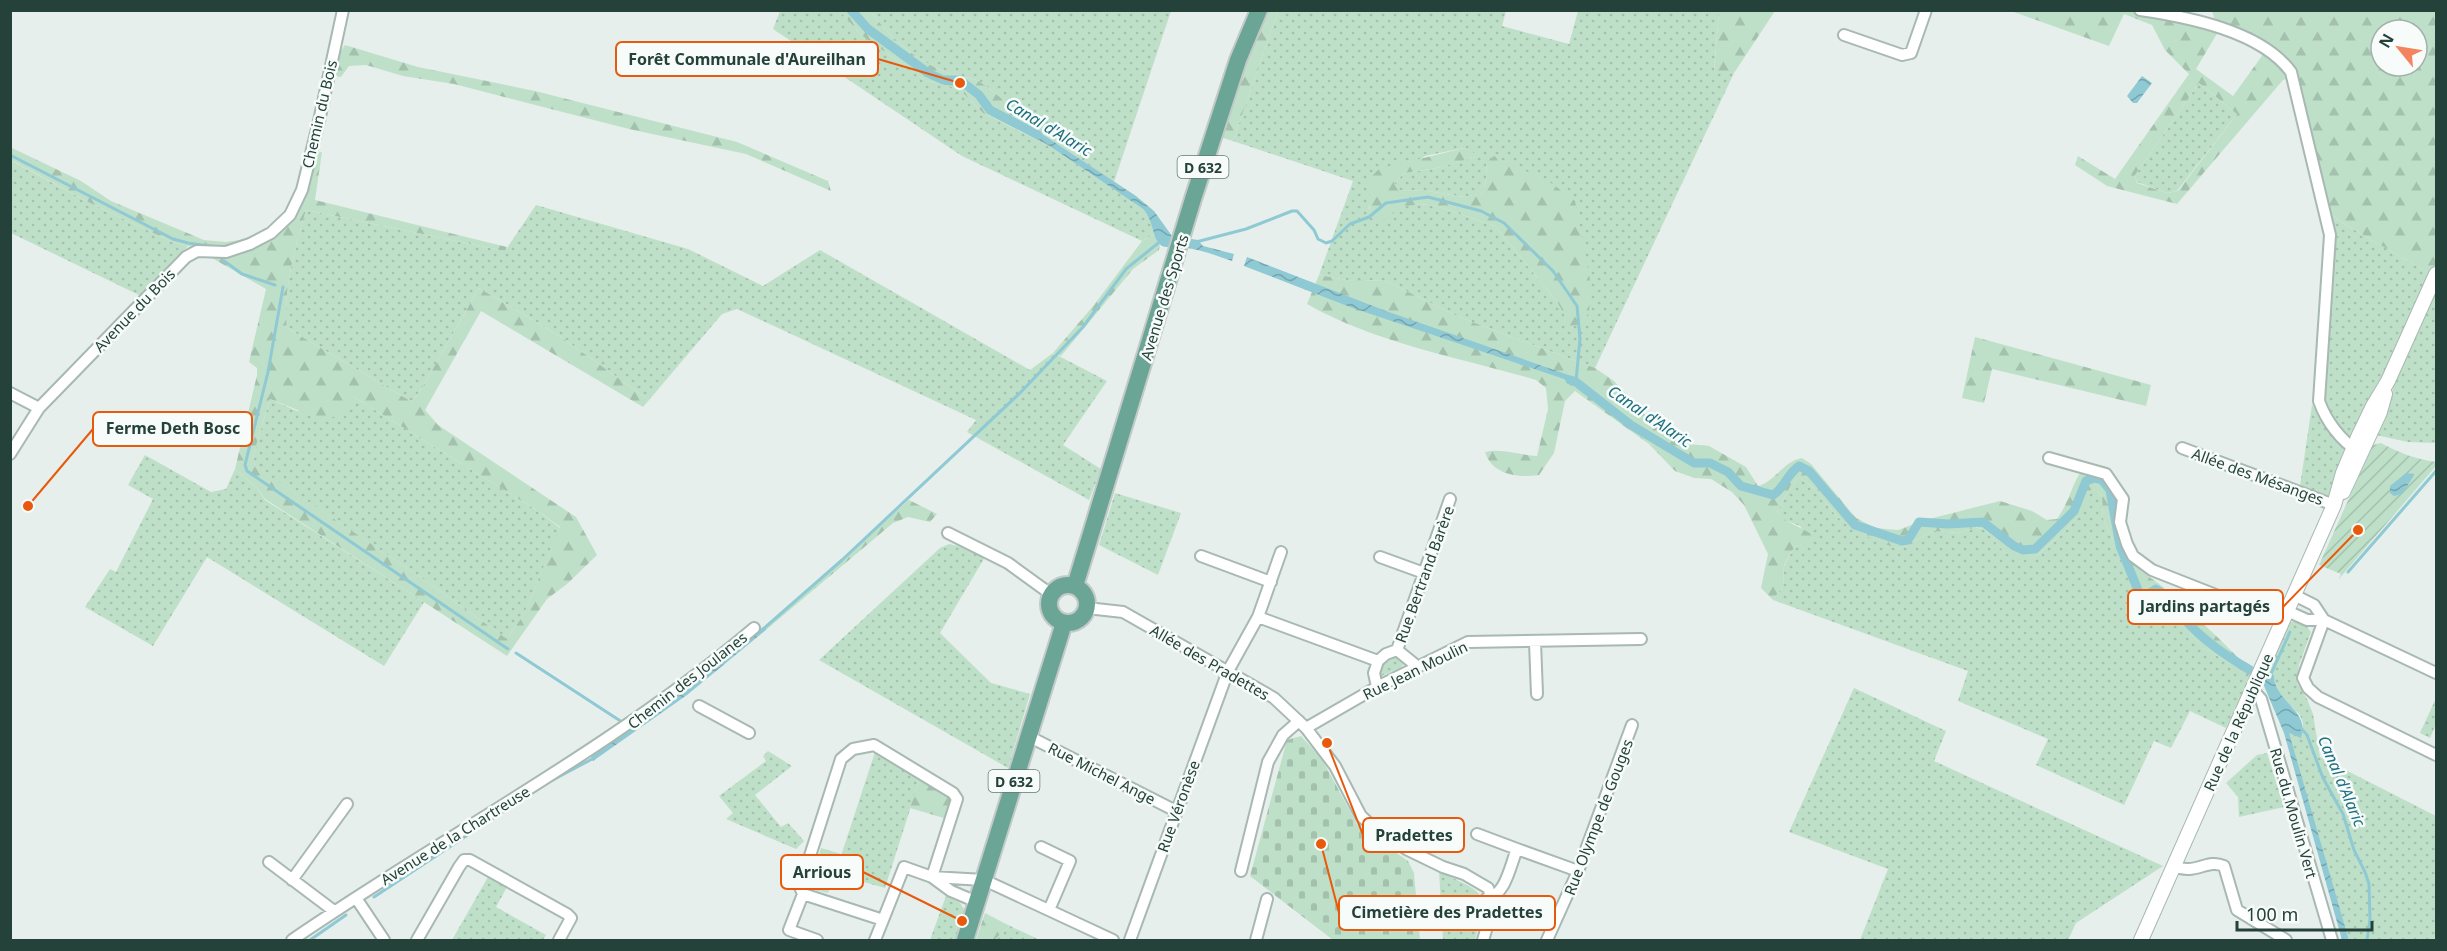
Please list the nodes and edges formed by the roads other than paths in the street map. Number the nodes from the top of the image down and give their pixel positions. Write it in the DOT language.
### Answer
graph roads {
  1 [pos="343,10"];
  2 [pos="1259,10"];
  3 [pos="1926,10"];
  4 [pos="2140,10"];
  5 [pos="1844,35"];
  6 [pos="290,215"];
  7 [pos="2436,274"];
  8 [pos="10,393"];
  9 [pos="39,408"];
  10 [pos="2182,448"];
  11 [pos="2358,451"];
  12 [pos="10,454"];
  13 [pos="2049,458"];
  14 [pos="1450,499"];
  15 [pos="2334,505"];
  16 [pos="948,533"];
  17 [pos="1281,552"];
  18 [pos="1201,556"];
  19 [pos="1380,558"];
  20 [pos="1424,573"];
  21 [pos="1271,582"];
  22 [pos="1075,586"];
  23 [pos="1052,595"];
  24 [pos="2294,595"];
  25 [pos="1087,608"];
  26 [pos="2284,616"];
  27 [pos="1258,617"];
  28 [pos="2324,620"];
  29 [pos="1064,623"];
  30 [pos="754,628"];
  31 [pos="1641,639"];
  32 [pos="1535,642"];
  33 [pos="1397,650"];
  34 [pos="1378,661"];
  35 [pos="1418,667"];
  36 [pos="1228,671"];
  37 [pos="2436,673"];
  38 [pos="2254,686"];
  39 [pos="1377,687"];
  40 [pos="1537,694"];
  41 [pos="699,706"];
  42 [pos="1302,724"];
  43 [pos="1632,725"];
  44 [pos="619,731"];
  45 [pos="749,733"];
  46 [pos="1028,736"];
  47 [pos="2436,755"];
  48 [pos="347,804"];
  49 [pos="1176,811"];
  50 [pos="1477,834"];
  51 [pos="1041,847"];
  52 [pos="1517,849"];
  53 [pos="269,862"];
  54 [pos="2174,866"];
  55 [pos="1241,871"];
  56 [pos="1578,871"];
  57 [pos="932,877"];
  58 [pos="292,880"];
  59 [pos="984,880"];
  60 [pos="803,894"];
  61 [pos="356,898"];
  62 [pos="1490,898"];
  63 [pos="1267,899"];
  64 [pos="977,903"];
  65 [pos="1049,910"];
  66 [pos="334,911"];
  67 [pos="883,920"];
  68 [pos="292,940"];
  69 [pos="384,940"];
  70 [pos="417,940"];
  71 [pos="560,940"];
  72 [pos="817,940"];
  73 [pos="875,940"];
  74 [pos="965,940"];
  75 [pos="1113,940"];
  76 [pos="1130,940"];
  77 [pos="1256,940"];
  78 [pos="1481,940"];
  79 [pos="1547,940"];
  80 [pos="2141,940"];
  81 [pos="2286,940"];
  82 [pos="2332,940"];
  1 -- 6 [label="street, Chemin du Bois"];
  2 -- 22 [label="main road, Avenue des Sports / D 632"];
  3 -- 5 [label="street"];
  4 -- 11 [label="street"];
  6 -- 9 [label="street, Avenue du Bois"];
  7 -- 11 [label="street, Rue de la République"];
  8 -- 9 [label="street"];
  9 -- 12 [label="street, Avenue du Bois"];
  10 -- 15 [label="street, Allée des Mésanges"];
  11 -- 15 [label="street, Rue de la République"];
  13 -- 26 [label="street"];
  14 -- 20 [label="street, Rue Bertrand Barère"];
  15 -- 24 [label="street, Rue de la République"];
  16 -- 23 [label="street"];
  17 -- 21 [label="street, Rue Véronèse"];
  18 -- 21 [label="street"];
  19 -- 20 [label="street"];
  20 -- 33 [label="street, Rue Bertrand Barère"];
  21 -- 27 [label="street, Rue Véronèse"];
  22 -- 23 [label="main road"];
  22 -- 25 [label="main road"];
  23 -- 29 [label="main road"];
  24 -- 26 [label="street, Rue de la République"];
  24 -- 28 [label="street"];
  25 -- 29 [label="main road"];
  25 -- 36 [label="street, Allée des Pradettes"];
  26 -- 28 [label="street"];
  26 -- 38 [label="street, Rue de la République"];
  27 -- 34 [label="street"];
  27 -- 36 [label="street, Rue Véronèse"];
  28 -- 37 [label="street"];
  28 -- 47 [label="street"];
  29 -- 46 [label="main road, D 632"];
  30 -- 44 [label="street, Chemin des Joulanes"];
  31 -- 32 [label="street, Rue Jean Moulin"];
  32 -- 35 [label="street, Rue Jean Moulin"];
  32 -- 40 [label="street"];
  33 -- 34 [label="street, Rue Bertrand Barère"];
  33 -- 35 [label="street, Rue Bertrand Barère"];
  34 -- 39 [label="street"];
  35 -- 39 [label="street, Rue Jean Moulin"];
  36 -- 42 [label="street, Allée des Pradettes"];
  36 -- 49 [label="street, Rue Véronèse"];
  38 -- 54 [label="street, Rue de la République"];
  38 -- 82 [label="street, Rue du Moulin Vert"];
  39 -- 42 [label="street, Rue Jean Moulin"];
  41 -- 45 [label="street"];
  42 -- 55 [label="street, Rue Jean Moulin"];
  42 -- 62 [label="street, Allée des Pradettes"];
  43 -- 56 [label="street, Rue Olympe de Gouges"];
  44 -- 61 [label="street, Avenue de la Chartreuse"];
  46 -- 49 [label="street, Rue Michel Ange"];
  46 -- 59 [label="main road, D 632"];
  48 -- 58 [label="street"];
  49 -- 76 [label="street, Rue Véronèse"];
  50 -- 52 [label="street"];
  51 -- 65 [label="street"];
  52 -- 56 [label="street"];
  52 -- 62 [label="street"];
  53 -- 58 [label="street"];
  54 -- 80 [label="street, Rue de la République"];
  54 -- 81 [label="street"];
  56 -- 79 [label="street, Rue Olympe de Gouges"];
  57 -- 59 [label="street"];
  57 -- 60 [label="street"];
  57 -- 64 [label="street"];
  57 -- 67 [label="street"];
  58 -- 66 [label="street"];
  59 -- 64 [label="main road, D 632"];
  59 -- 65 [label="street"];
  60 -- 67 [label="street"];
  60 -- 72 [label="street"];
  61 -- 66 [label="street, Avenue de la Chartreuse"];
  61 -- 69 [label="street"];
  62 -- 78 [label="street"];
  63 -- 77 [label="street"];
  64 -- 74 [label="main road, D 632"];
  65 -- 75 [label="street"];
  66 -- 68 [label="street, Avenue de la Chartreuse"];
  67 -- 73 [label="street"];
  70 -- 71 [label="street"];
}
